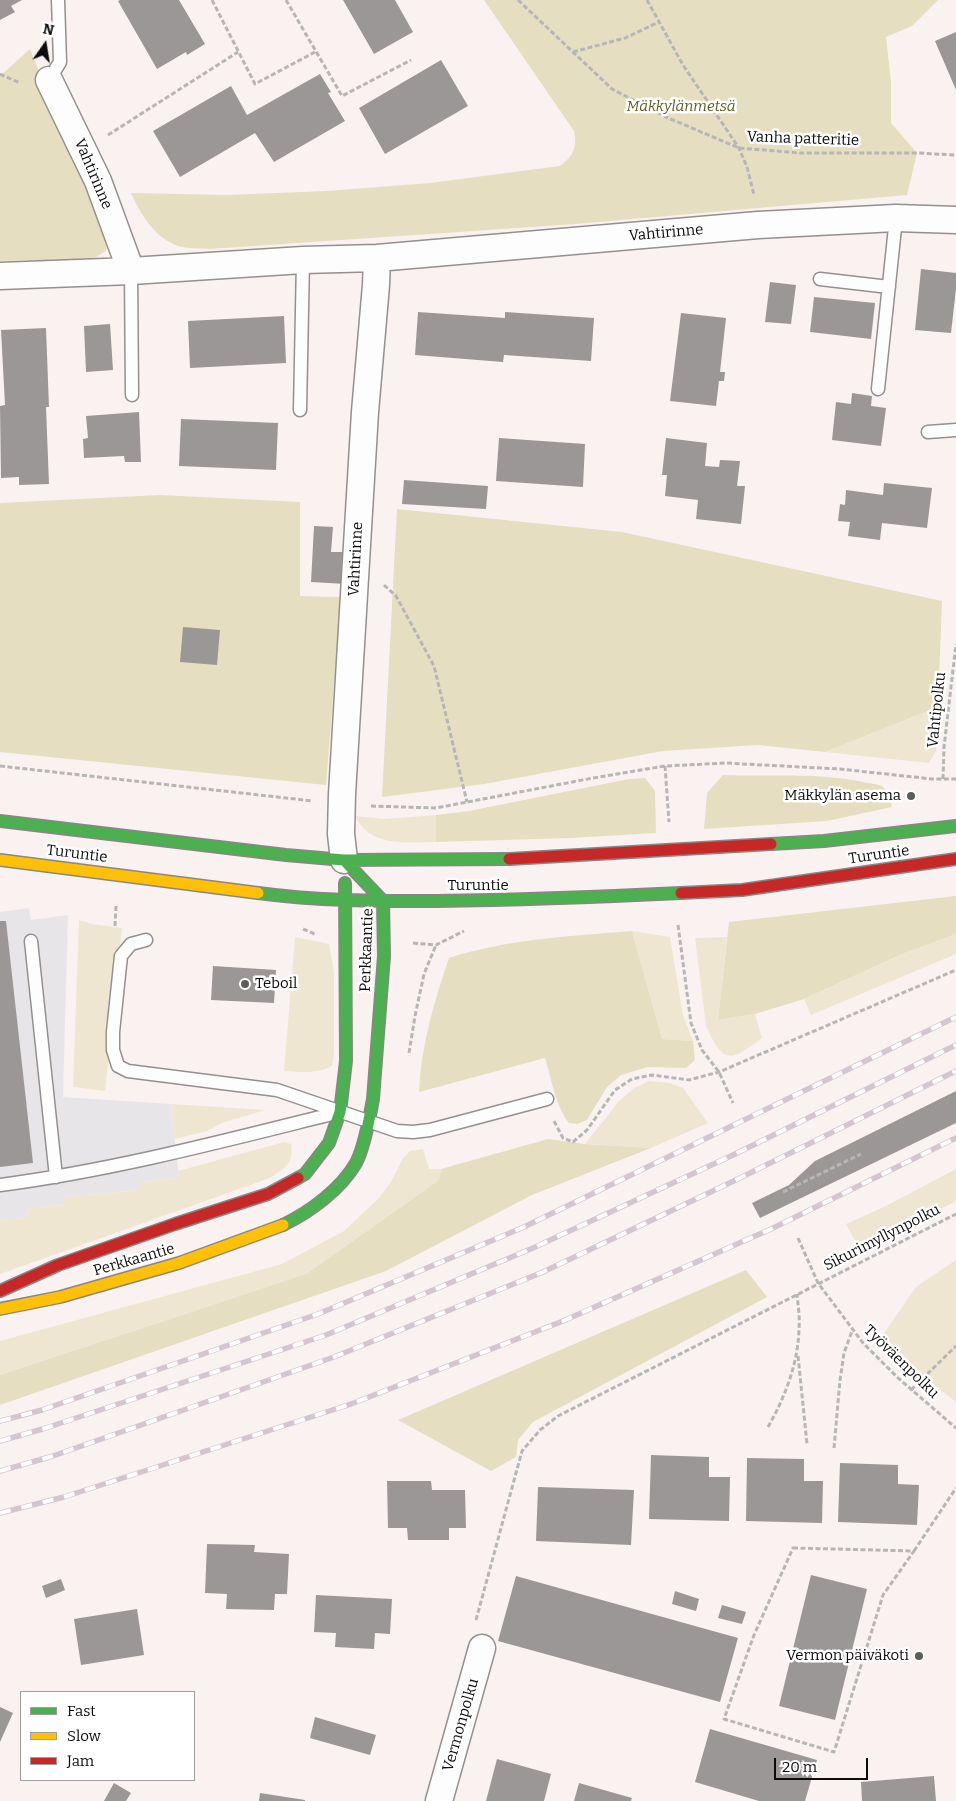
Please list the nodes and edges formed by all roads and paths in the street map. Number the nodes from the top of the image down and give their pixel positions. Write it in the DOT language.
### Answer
graph roads {
  1 [pos="58,0"];
  2 [pos="212,0"];
  3 [pos="286,0"];
  4 [pos="518,0"];
  5 [pos="647,0"];
  6 [pos="659,22"];
  7 [pos="238,52"];
  8 [pos="315,52"];
  9 [pos="573,52"];
  10 [pos="411,60"];
  11 [pos="49,80"];
  12 [pos="739,148"];
  13 [pos="84,150"];
  14 [pos="956,155"];
  15 [pos="754,196"];
  16 [pos="896,218"];
  17 [pos="956,220"];
  18 [pos="377,258"];
  19 [pos="304,260"];
  20 [pos="131,271"];
  21 [pos="0,276"];
  22 [pos="820,279"];
  23 [pos="889,287"];
  24 [pos="878,389"];
  25 [pos="132,395"];
  26 [pos="300,410"];
  27 [pos="956,430"];
  28 [pos="928,432"];
  29 [pos="383,584"];
  30 [pos="956,644"];
  31 [pos="0,766"];
  32 [pos="665,766"];
  33 [pos="943,779"];
  34 [pos="956,779"];
  35 [pos="321,802"];
  36 [pos="467,802"];
  37 [pos="362,806"];
  38 [pos="0,821"];
  39 [pos="956,826"];
  40 [pos="669,828"];
  41 [pos="956,859"];
  42 [pos="0,860"];
  43 [pos="344,860"];
  44 [pos="346,900"];
  45 [pos="117,901"];
  46 [pos="384,901"];
  47 [pos="678,925"];
  48 [pos="115,926"];
  49 [pos="146,940"];
  50 [pos="32,941"];
  51 [pos="436,945"];
  52 [pos="956,970"];
  53 [pos="409,1055"];
  54 [pos="719,1072"];
  55 [pos="547,1099"];
  56 [pos="734,1103"];
  57 [pos="340,1112"];
  58 [pos="369,1122"];
  59 [pos="861,1154"];
  60 [pos="56,1177"];
  61 [pos="0,1184"];
  62 [pos="782,1192"];
  63 [pos="956,1214"];
  64 [pos="798,1238"];
  65 [pos="818,1283"];
  66 [pos="0,1291"];
  67 [pos="797,1294"];
  68 [pos="0,1309"];
  69 [pos="852,1330"];
  70 [pos="956,1346"];
  71 [pos="797,1353"];
  72 [pos="912,1390"];
  73 [pos="768,1427"];
  74 [pos="956,1428"];
  75 [pos="807,1444"];
  76 [pos="834,1448"];
  77 [pos="956,1488"];
  78 [pos="914,1551"];
  79 [pos="475,1621"];
  80 [pos="482,1648"];
  81 [pos="439,1801"];
  1 -- 11 [label="lane"];
  2 -- 7 [label="path"];
  3 -- 8 [label="path"];
  4 -- 9 [label="path, Vanha patteritie"];
  5 -- 6 [label="path"];
  6 -- 9 [label="path"];
  6 -- 12 [label="path"];
  7 -- 8 [label="path"];
  7 -- 13 [label="path"];
  8 -- 10 [label="path"];
  9 -- 12 [label="path, Vanha patteritie"];
  11 -- 13 [label="street, Vahtirinne"];
  12 -- 14 [label="path, Vanha patteritie"];
  12 -- 15 [label="path"];
  13 -- 20 [label="street, Vahtirinne"];
  16 -- 17 [label="street, Vahtirinne"];
  16 -- 18 [label="street, Vahtirinne"];
  16 -- 23 [label="lane"];
  18 -- 19 [label="street, Vahtirinne"];
  18 -- 43 [label="street, Vahtirinne"];
  19 -- 20 [label="street, Vahtirinne"];
  19 -- 26 [label="lane"];
  20 -- 21 [label="street, Vahtirinne"];
  20 -- 25 [label="lane"];
  22 -- 23 [label="lane"];
  23 -- 24 [label="lane"];
  27 -- 28 [label="lane"];
  29 -- 36 [label="path"];
  30 -- 33 [label="path, Vahtipolku"];
  31 -- 35 [label="path"];
  32 -- 33 [label="path"];
  32 -- 36 [label="path"];
  32 -- 40 [label="path"];
  33 -- 34 [label="path"];
  36 -- 37 [label="path"];
  38 -- 43 [label="main road, Turuntie"];
  39 -- 43 [label="main road, Turuntie"];
  41 -- 46 [label="main road, Turuntie"];
  42 -- 44 [label="main road, Turuntie"];
  43 -- 44 [label="main road, Perkkaantie"];
  43 -- 46 [label="main road, Perkkaantie"];
  44 -- 46 [label="main road, Turuntie"];
  44 -- 57 [label="main road, Perkkaantie"];
  45 -- 48 [label="path"];
  46 -- 58 [label="main road, Perkkaantie"];
  47 -- 54 [label="path"];
  49 -- 57 [label="lane"];
  50 -- 60 [label="lane"];
  51 -- 53 [label="path"];
  52 -- 54 [label="path"];
  54 -- 55 [label="path"];
  54 -- 56 [label="path"];
  55 -- 58 [label="lane"];
  57 -- 58 [label="lane"];
  57 -- 60 [label="lane"];
  57 -- 66 [label="main road, Perkkaantie"];
  58 -- 68 [label="main road, Perkkaantie"];
  59 -- 62 [label="path"];
  60 -- 61 [label="lane"];
  63 -- 65 [label="path, Sikurimyllynpolku"];
  64 -- 65 [label="path, Työväenpolku"];
  65 -- 67 [label="path, Sikurimyllynpolku"];
  65 -- 69 [label="path, Työväenpolku"];
  67 -- 71 [label="path"];
  67 -- 79 [label="path, Sikurimyllynpolku"];
  69 -- 72 [label="path, Työväenpolku"];
  69 -- 76 [label="path"];
  70 -- 72 [label="path"];
  71 -- 73 [label="path"];
  71 -- 75 [label="path"];
  72 -- 74 [label="path, Työväenpolku"];
  77 -- 78 [label="path"];
  78 -- 78 [label="path"];
  80 -- 81 [label="street, Vermonpolku"];
}
